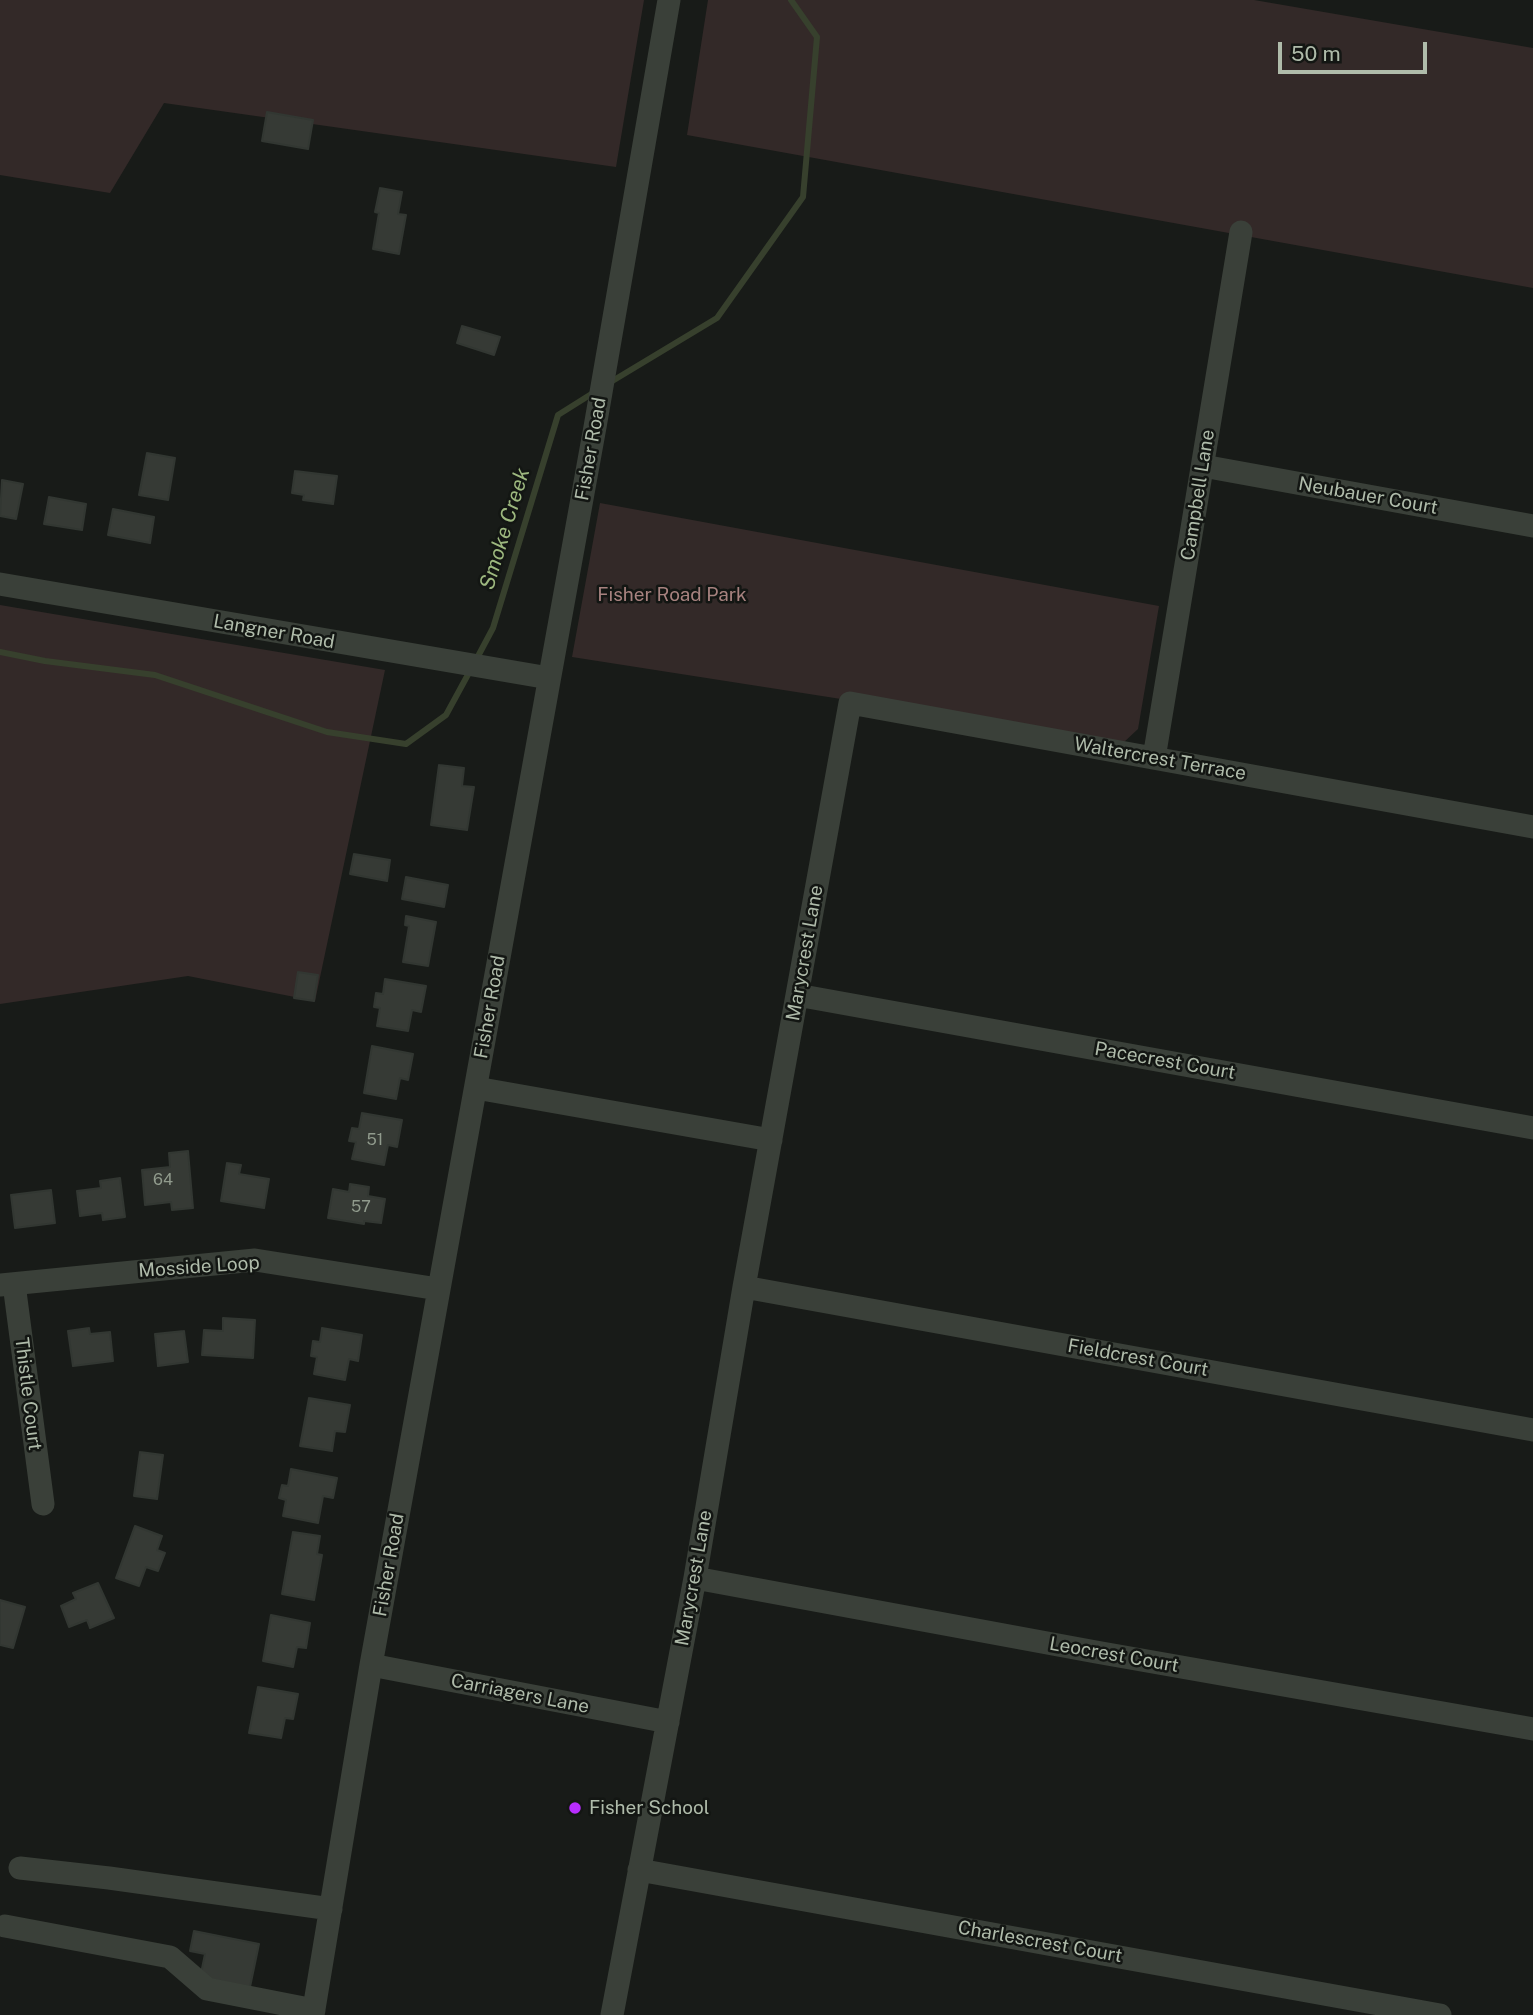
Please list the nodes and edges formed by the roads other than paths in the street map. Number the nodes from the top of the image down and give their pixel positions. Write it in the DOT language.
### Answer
graph roads {
  1 [pos="669,0"];
  2 [pos="1241,232"];
  3 [pos="1203,466"];
  4 [pos="1533,526"];
  5 [pos="0,584"];
  6 [pos="549,678"];
  7 [pos="1154,758"];
  8 [pos="838,765"];
  9 [pos="1533,827"];
  10 [pos="797,995"];
  11 [pos="476,1087"];
  12 [pos="1533,1128"];
  13 [pos="771,1140"];
  14 [pos="7,1284"];
  15 [pos="744,1287"];
  16 [pos="438,1289"];
  17 [pos="1533,1430"];
  18 [pos="43,1504"];
  19 [pos="695,1578"];
  20 [pos="372,1665"];
  21 [pos="668,1722"];
  22 [pos="1533,1729"];
  23 [pos="20,1868"];
  24 [pos="639,1870"];
  25 [pos="331,1909"];
  26 [pos="5,1926"];
  27 [pos="313,2013"];
  28 [pos="612,2015"];
  29 [pos="1440,2015"];
  1 -- 6 [label="street, Fisher Road"];
  2 -- 3 [label="street, Campbell Lane"];
  3 -- 4 [label="street, Neubauer Court"];
  3 -- 7 [label="street, Campbell Lane"];
  5 -- 6 [label="street, Langner Road"];
  6 -- 11 [label="street, Fisher Road"];
  7 -- 8 [label="street, Waltercrest Terrace"];
  7 -- 9 [label="street, Waltercrest Terrace"];
  8 -- 10 [label="street, Marycrest Lane"];
  10 -- 12 [label="street, Pacecrest Court"];
  10 -- 13 [label="street, Marycrest Lane"];
  11 -- 13 [label="street"];
  11 -- 16 [label="street, Fisher Road"];
  13 -- 15 [label="street, Marycrest Lane"];
  14 -- 16 [label="street, Mosside Loop"];
  14 -- 18 [label="street, Thistle Court"];
  15 -- 17 [label="street, Fieldcrest Court"];
  15 -- 19 [label="street, Marycrest Lane"];
  16 -- 20 [label="street, Fisher Road"];
  19 -- 21 [label="street, Marycrest Lane"];
  19 -- 22 [label="street, Leocrest Court"];
  20 -- 21 [label="street, Carriagers Lane"];
  20 -- 25 [label="street, Fisher Road"];
  21 -- 24 [label="street, Marycrest Lane"];
  23 -- 25 [label="street"];
  24 -- 28 [label="street, Marycrest Lane"];
  24 -- 29 [label="street, Charlescrest Court"];
  25 -- 27 [label="street, Fisher Road"];
  26 -- 27 [label="street"];
}
